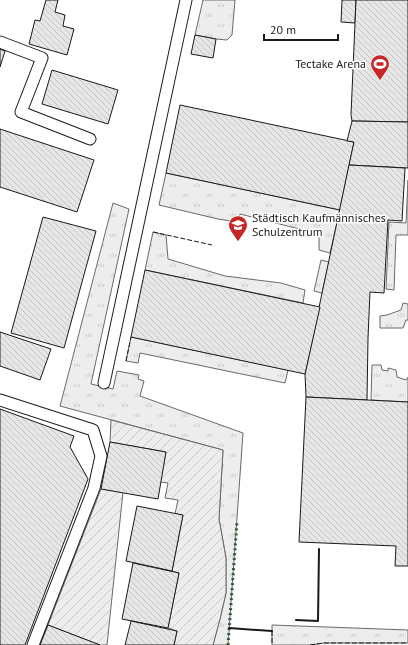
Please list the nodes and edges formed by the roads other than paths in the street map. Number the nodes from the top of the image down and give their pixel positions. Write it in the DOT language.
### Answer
graph roads {
  1 [pos="186,0"];
  2 [pos="0,42"];
  3 [pos="90,139"];
  4 [pos="104,383"];
  5 [pos="0,400"];
  6 [pos="33,645"];
  1 -- 4 [label="lane"];
  2 -- 3 [label="lane"];
  5 -- 6 [label="lane"];
}
